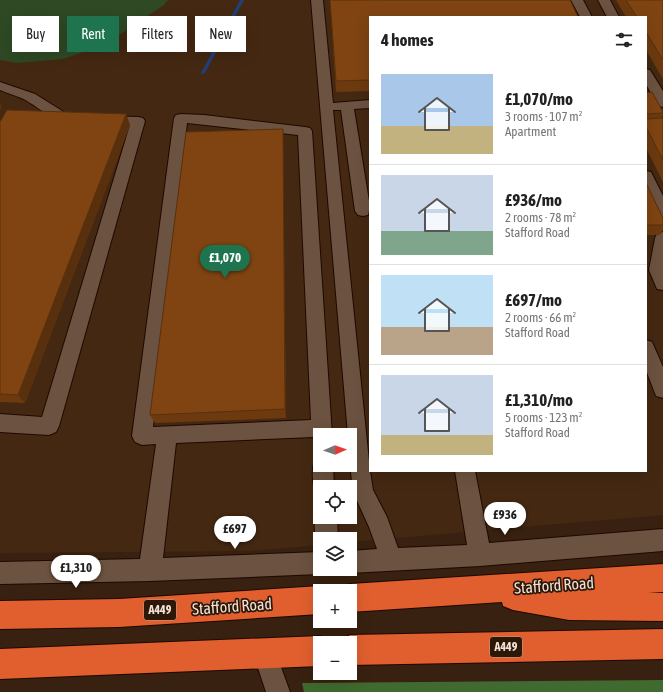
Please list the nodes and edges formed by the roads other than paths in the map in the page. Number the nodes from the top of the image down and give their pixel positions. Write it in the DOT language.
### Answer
graph roads {
  1 [pos="317,0"];
  2 [pos="577,0"];
  3 [pos="604,0"];
  4 [pos="585,16"];
  5 [pos="613,16"];
  6 [pos="647,75"];
  7 [pos="0,86"];
  8 [pos="663,103"];
  9 [pos="369,104"];
  10 [pos="347,105"];
  11 [pos="326,106"];
  12 [pos="647,178"];
  13 [pos="363,211"];
  14 [pos="663,212"];
  15 [pos="663,238"];
  16 [pos="663,284"];
  17 [pos="647,350"];
  18 [pos="663,390"];
  19 [pos="0,423"];
  20 [pos="322,428"];
  21 [pos="313,431"];
  22 [pos="167,435"];
  23 [pos="465,472"];
  24 [pos="663,540"];
  25 [pos="480,555"];
  26 [pos="390,559"];
  27 [pos="357,561"];
  28 [pos="313,563"];
  29 [pos="150,570"];
  30 [pos="0,573"];
  31 [pos="663,578"];
  32 [pos="481,590"];
  33 [pos="357,598"];
  34 [pos="313,600"];
  35 [pos="663,607"];
  36 [pos="0,615"];
  37 [pos="663,644"];
  38 [pos="357,650"];
  39 [pos="313,651"];
  40 [pos="266,653"];
  41 [pos="0,664"];
  42 [pos="278,692"];
  1 -- 11 [label="street"];
  2 -- 4 [label="street"];
  3 -- 5 [label="street"];
  6 -- 8 [label="street"];
  7 -- 19 [label="street"];
  9 -- 10 [label="street"];
  10 -- 11 [label="street"];
  10 -- 13 [label="street"];
  11 -- 26 [label="street"];
  12 -- 14 [label="street"];
  15 -- 16 [label="street"];
  17 -- 18 [label="street"];
  20 -- 22 [label="street"];
  21 -- 22 [label="street"];
  22 -- 29 [label="street"];
  23 -- 25 [label="street"];
  24 -- 25 [label="street"];
  25 -- 26 [label="street"];
  26 -- 27 [label="street"];
  28 -- 29 [label="street"];
  29 -- 30 [label="street"];
  31 -- 32 [label="highway, Stafford Road"];
  32 -- 33 [label="highway, Stafford Road"];
  32 -- 35 [label="highway"];
  34 -- 36 [label="highway, Stafford Road / A449"];
  37 -- 38 [label="highway, A449"];
  39 -- 40 [label="highway"];
  40 -- 41 [label="highway"];
  40 -- 42 [label="street"];
}
